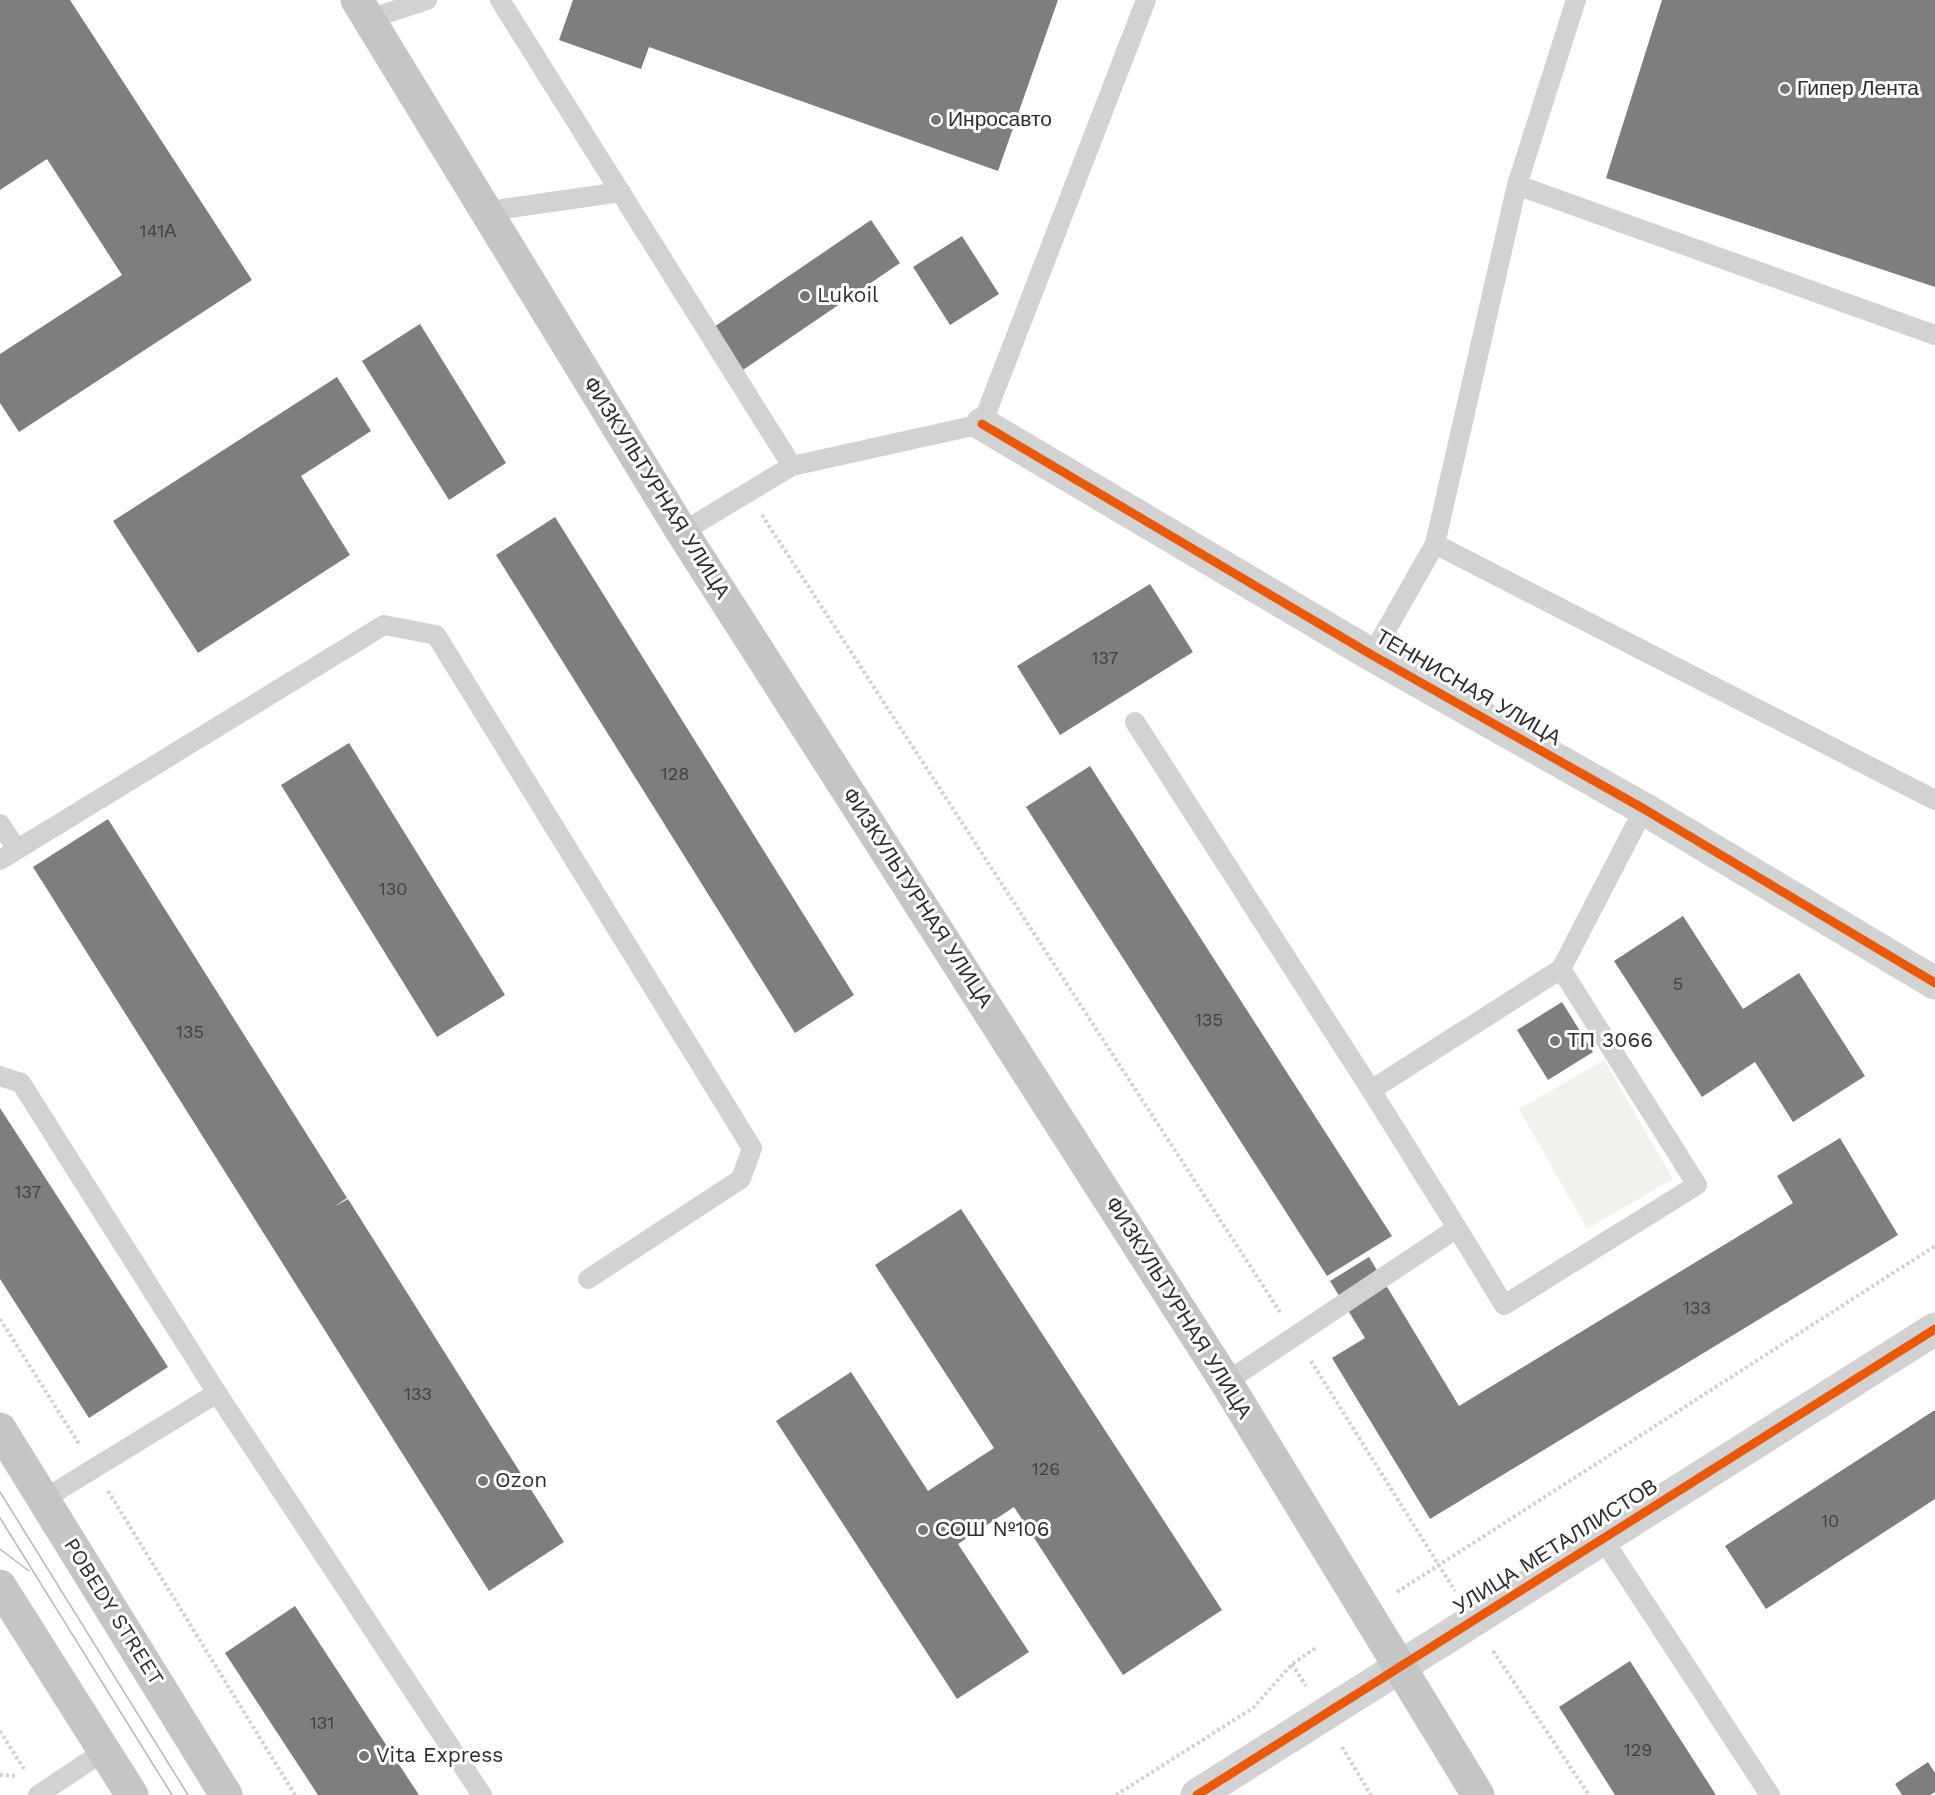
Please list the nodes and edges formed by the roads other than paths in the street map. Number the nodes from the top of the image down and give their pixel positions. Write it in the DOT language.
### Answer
graph roads {
  1 [pos="427,0"];
  2 [pos="500,0"];
  3 [pos="1146,0"];
  4 [pos="1576,0"];
  5 [pos="363,10"];
  6 [pos="1517,185"];
  7 [pos="621,192"];
  8 [pos="488,211"];
  9 [pos="1935,335"];
  10 [pos="982,423"];
  11 [pos="792,466"];
  12 [pos="682,532"];
  13 [pos="1435,544"];
  14 [pos="1372,655"];
  15 [pos="1135,722"];
  16 [pos="1935,800"];
  17 [pos="1644,809"];
  18 [pos="0,824"];
  19 [pos="8,854"];
  20 [pos="1561,969"];
  21 [pos="1935,983"];
  22 [pos="0,1076"];
  23 [pos="1371,1089"];
  24 [pos="1457,1228"];
  25 [pos="588,1279"];
  26 [pos="1935,1329"];
  27 [pos="1226,1382"];
  28 [pos="217,1393"];
  29 [pos="0,1430"];
  30 [pos="44,1499"];
  31 [pos="1603,1539"];
  32 [pos="2,1591"];
  33 [pos="1399,1667"];
  34 [pos="104,1751"];
  35 [pos="39,1794"];
  36 [pos="132,1795"];
  37 [pos="226,1795"];
  38 [pos="482,1795"];
  39 [pos="1197,1795"];
  40 [pos="1478,1795"];
  41 [pos="1770,1795"];
  1 -- 5 [label="lane"];
  2 -- 7 [label="lane"];
  3 -- 10 [label="lane"];
  4 -- 6 [label="lane"];
  5 -- 8 [label="main road, ФИЗКУЛЬТУРНАЯ УЛИЦА"];
  6 -- 9 [label="lane"];
  6 -- 13 [label="lane"];
  7 -- 8 [label="lane"];
  7 -- 11 [label="lane"];
  8 -- 12 [label="main road, ФИЗКУЛЬТУРНАЯ УЛИЦА"];
  10 -- 11 [label="lane"];
  10 -- 14 [label="street, ТЕННИСНАЯ УЛИЦА"];
  11 -- 12 [label="lane"];
  12 -- 27 [label="main road, ФИЗКУЛЬТУРНАЯ УЛИЦА"];
  13 -- 14 [label="lane"];
  13 -- 16 [label="lane"];
  14 -- 17 [label="street, ТЕННИСНАЯ УЛИЦА"];
  15 -- 23 [label="lane"];
  17 -- 20 [label="lane"];
  17 -- 21 [label="street, ТЕННИСНАЯ УЛИЦА"];
  18 -- 19 [label="lane"];
  19 -- 25 [label="lane"];
  20 -- 23 [label="lane"];
  20 -- 24 [label="lane"];
  22 -- 28 [label="lane"];
  23 -- 24 [label="lane"];
  24 -- 27 [label="lane"];
  26 -- 31 [label="street, УЛИЦА МЕТАЛЛИСТОВ"];
  27 -- 33 [label="main road, ФИЗКУЛЬТУРНАЯ УЛИЦА"];
  28 -- 30 [label="lane"];
  28 -- 38 [label="lane"];
  29 -- 30 [label="main road, POBEDY STREET"];
  30 -- 37 [label="main road, POBEDY STREET"];
  31 -- 33 [label="street, УЛИЦА МЕТАЛЛИСТОВ"];
  31 -- 41 [label="lane"];
  32 -- 34 [label="main road"];
  33 -- 39 [label="street, УЛИЦА МЕТАЛЛИСТОВ"];
  33 -- 40 [label="main road, ФИЗКУЛЬТУРНАЯ УЛИЦА"];
  34 -- 35 [label="lane"];
  34 -- 36 [label="main road"];
}
